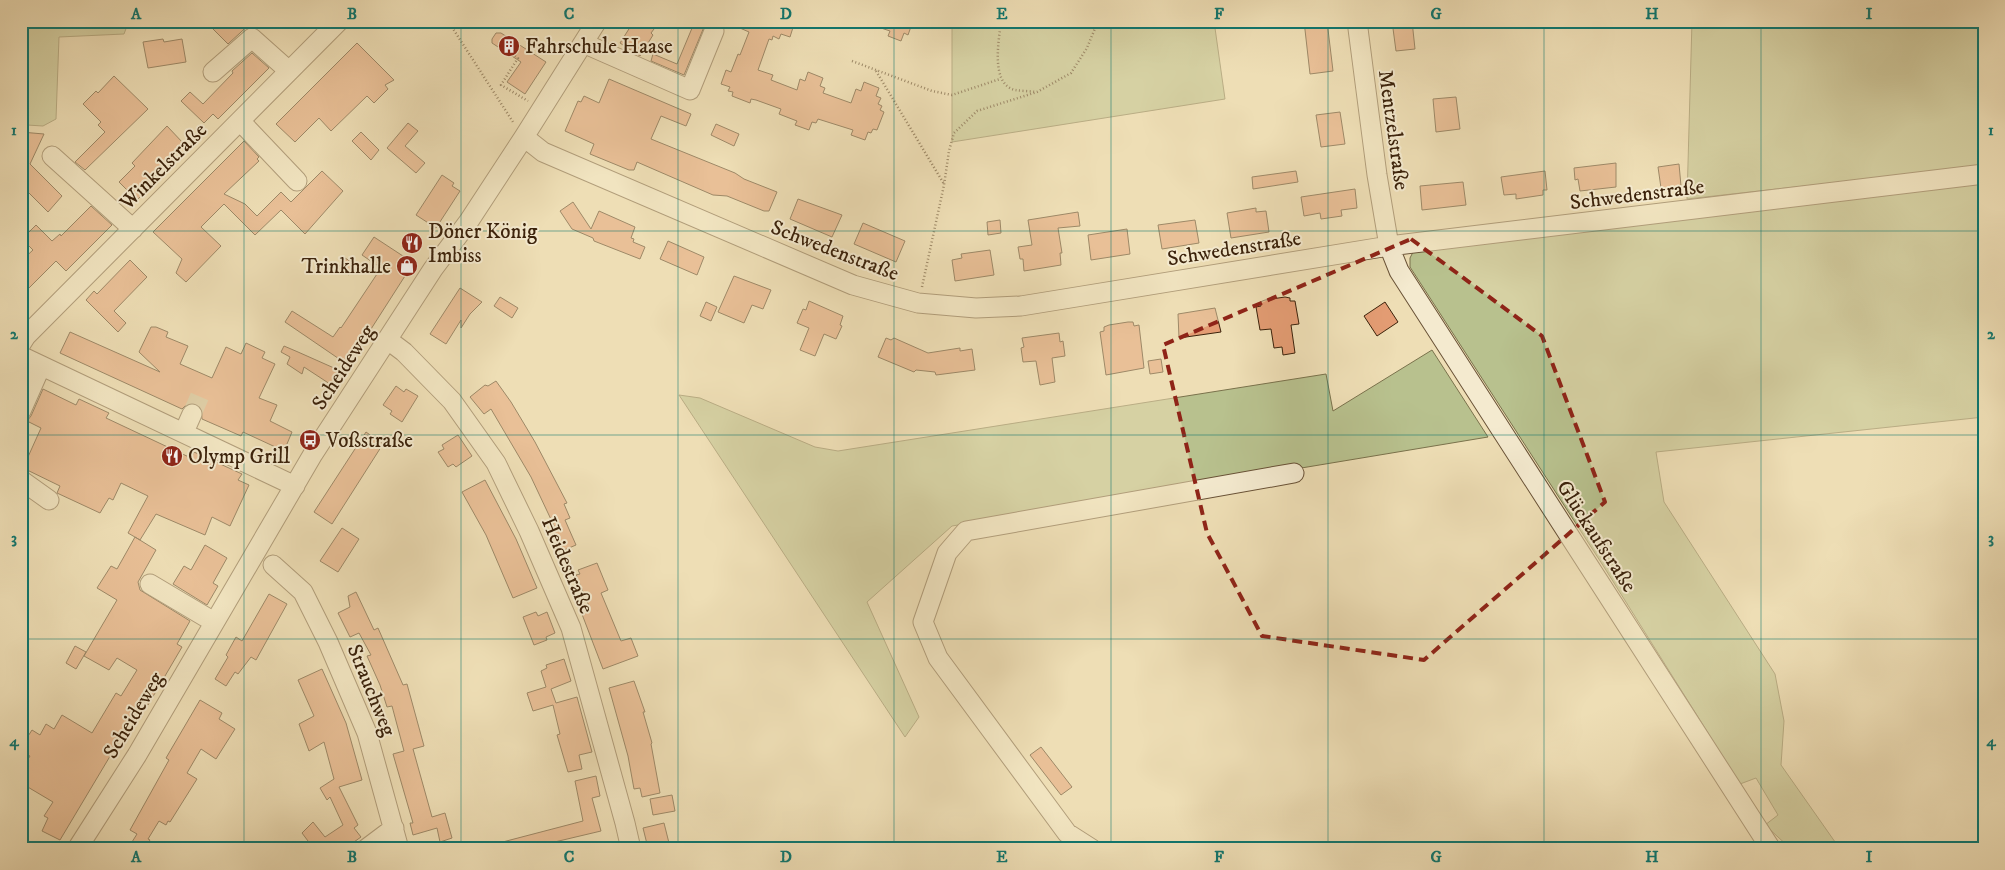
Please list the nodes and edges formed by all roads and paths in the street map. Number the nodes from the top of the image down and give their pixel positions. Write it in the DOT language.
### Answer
graph roads {
  1 [pos="339,21"];
  2 [pos="448,21"];
  3 [pos="597,21"];
  4 [pos="1001,21"];
  5 [pos="1098,21"];
  6 [pos="1357,21"];
  7 [pos="714,31"];
  8 [pos="583,44"];
  9 [pos="515,56"];
  10 [pos="852,61"];
  11 [pos="876,69"];
  12 [pos="289,71"];
  13 [pos="213,72"];
  14 [pos="1000,79"];
  15 [pos="1037,92"];
  16 [pos="542,110"];
  17 [pos="240,121"];
  18 [pos="524,138"];
  19 [pos="52,156"];
  20 [pos="1984,174"];
  21 [pos="297,181"];
  22 [pos="944,185"];
  23 [pos="133,229"];
  24 [pos="1389,246"];
  25 [pos="918,303"];
  26 [pos="388,340"];
  27 [pos="21,344"];
  28 [pos="21,356"];
  29 [pos="41,366"];
  30 [pos="21,411"];
  31 [pos="192,414"];
  32 [pos="184,432"];
  33 [pos="1294,473"];
  34 [pos="21,480"];
  35 [pos="294,486"];
  36 [pos="50,500"];
  37 [pos="273,565"];
  38 [pos="150,584"];
  39 [pos="214,622"];
  40 [pos="394,828"];
  41 [pos="77,849"];
  42 [pos="366,849"];
  43 [pos="398,849"];
  44 [pos="631,849"];
  45 [pos="1092,849"];
  46 [pos="1771,849"];
  1 -- 12 [label="street, Winkelstraße"];
  2 -- 18 [label="path"];
  3 -- 8 [label="street, Scheideweg"];
  4 -- 14 [label="path"];
  5 -- 15 [label="path"];
  6 -- 24 [label="street, Mentzelstraße"];
  7 -- 8 [label="street"];
  8 -- 16 [label="street, Scheideweg"];
  9 -- 16 [label="path"];
  10 -- 11 [label="path"];
  11 -- 14 [label="path"];
  11 -- 22 [label="path"];
  12 -- 13 [label="street"];
  12 -- 17 [label="street, Winkelstraße"];
  14 -- 15 [label="path"];
  15 -- 22 [label="path"];
  16 -- 18 [label="street, Scheideweg"];
  17 -- 21 [label="street"];
  17 -- 23 [label="street, Winkelstraße"];
  18 -- 25 [label="street, Schwedenstraße"];
  18 -- 26 [label="street, Scheideweg"];
  19 -- 23 [label="street"];
  20 -- 24 [label="street, Schwedenstraße"];
  22 -- 25 [label="path"];
  23 -- 27 [label="street, Winkelstraße"];
  24 -- 25 [label="street, Schwedenstraße"];
  24 -- 46 [label="street, Glückaufstraße"];
  26 -- 35 [label="street, Scheideweg"];
  26 -- 44 [label="street, Heidestraße"];
  28 -- 29 [label="street"];
  29 -- 30 [label="street"];
  29 -- 32 [label="street"];
  31 -- 32 [label="street"];
  32 -- 35 [label="street"];
  33 -- 45 [label="street"];
  34 -- 36 [label="street"];
  35 -- 39 [label="street, Scheideweg"];
  37 -- 40 [label="street, Strauchweg"];
  38 -- 39 [label="street"];
  39 -- 41 [label="street, Scheideweg"];
  40 -- 42 [label="street"];
  40 -- 43 [label="street, Strauchweg"];
}
